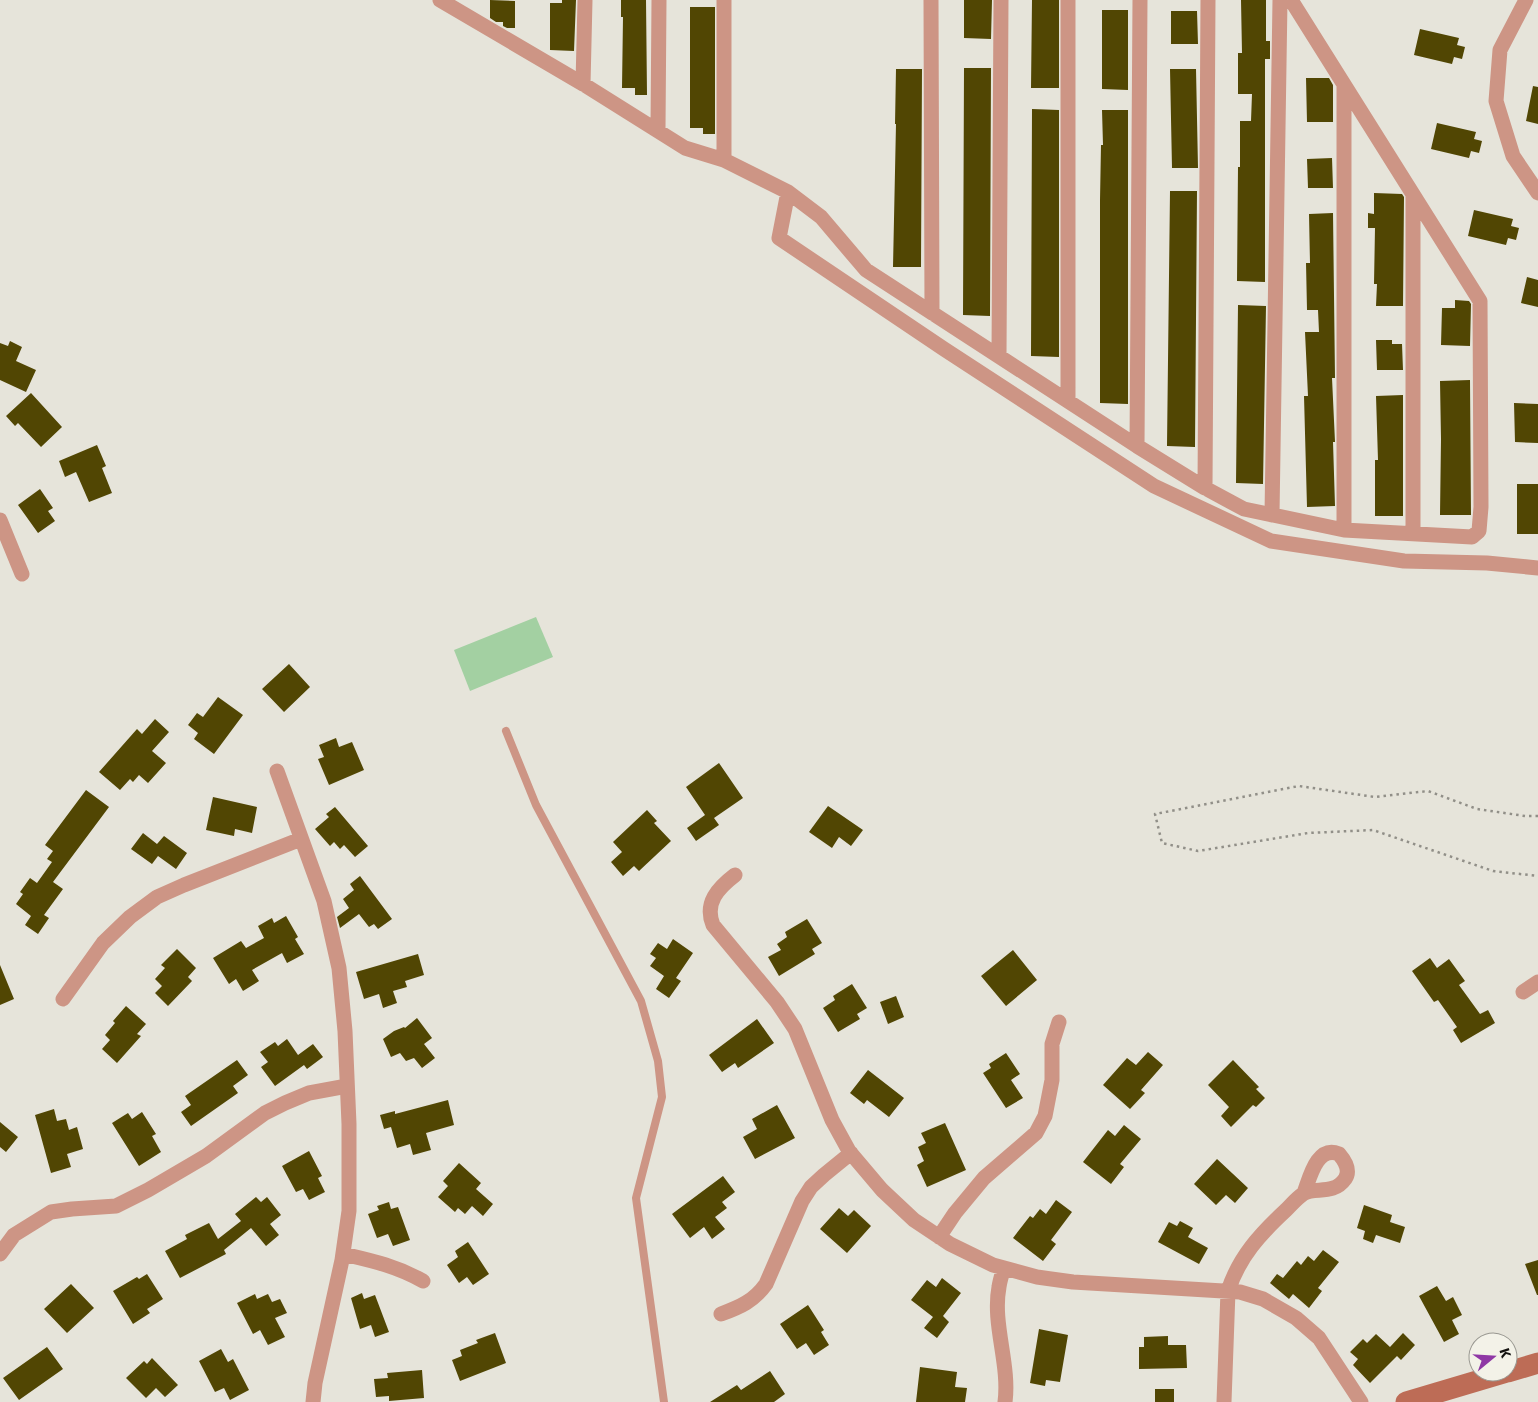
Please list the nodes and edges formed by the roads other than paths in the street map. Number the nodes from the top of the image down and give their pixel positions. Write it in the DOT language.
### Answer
graph roads {
  1 [pos="440,0"];
  2 [pos="585,0"];
  3 [pos="659,0"];
  4 [pos="724,0"];
  5 [pos="931,0"];
  6 [pos="1001,0"];
  7 [pos="1068,0"];
  8 [pos="1140,0"];
  9 [pos="1208,0"];
  10 [pos="1280,0"];
  11 [pos="1291,0"];
  12 [pos="1526,0"];
  13 [pos="583,84"];
  14 [pos="1344,86"];
  15 [pos="658,129"];
  16 [pos="724,160"];
  17 [pos="788,192"];
  18 [pos="1538,193"];
  19 [pos="1413,197"];
  20 [pos="932,313"];
  21 [pos="999,356"];
  22 [pos="1068,401"];
  23 [pos="1137,446"];
  24 [pos="1205,488"];
  25 [pos="1272,516"];
  26 [pos="0,520"];
  27 [pos="1344,530"];
  28 [pos="1414,534"];
  29 [pos="1538,568"];
  30 [pos="22,574"];
  31 [pos="506,731"];
  32 [pos="276,771"];
  33 [pos="300,839"];
  34 [pos="735,875"];
  35 [pos="1538,982"];
  36 [pos="1523,992"];
  37 [pos="63,999"];
  38 [pos="1059,1022"];
  39 [pos="347,1086"];
  40 [pos="851,1153"];
  41 [pos="1304,1193"];
  42 [pos="939,1237"];
  43 [pos="0,1254"];
  44 [pos="343,1254"];
  45 [pos="1004,1268"];
  46 [pos="423,1281"];
  47 [pos="1228,1291"];
  48 [pos="720,1314"];
  49 [pos="1538,1363"];
  50 [pos="1518,1369"];
  51 [pos="1473,1382"];
  52 [pos="1227,1399"];
  53 [pos="313,1402"];
  54 [pos="664,1402"];
  55 [pos="1004,1402"];
  56 [pos="1361,1402"];
  57 [pos="1406,1402"];
  1 -- 13 [label="street"];
  2 -- 13 [label="street"];
  3 -- 15 [label="street"];
  4 -- 16 [label="street"];
  5 -- 20 [label="street"];
  6 -- 21 [label="street"];
  7 -- 22 [label="street"];
  8 -- 23 [label="street"];
  9 -- 24 [label="street"];
  10 -- 25 [label="street"];
  11 -- 14 [label="street"];
  12 -- 18 [label="street"];
  13 -- 15 [label="street"];
  14 -- 19 [label="street"];
  14 -- 27 [label="street"];
  15 -- 16 [label="street"];
  16 -- 17 [label="street"];
  17 -- 20 [label="street"];
  17 -- 29 [label="street"];
  19 -- 28 [label="street"];
  19 -- 28 [label="street"];
  20 -- 21 [label="street"];
  21 -- 22 [label="street"];
  22 -- 23 [label="street"];
  23 -- 24 [label="street"];
  24 -- 25 [label="street"];
  25 -- 27 [label="street"];
  26 -- 30 [label="street"];
  27 -- 28 [label="street"];
  31 -- 54 [label="lane"];
  32 -- 33 [label="street"];
  33 -- 37 [label="street"];
  33 -- 39 [label="street"];
  34 -- 40 [label="street"];
  35 -- 36 [label="street"];
  38 -- 42 [label="street"];
  39 -- 43 [label="street"];
  39 -- 44 [label="street"];
  40 -- 42 [label="street"];
  40 -- 48 [label="street"];
  41 -- 47 [label="street"];
  42 -- 45 [label="street"];
  44 -- 46 [label="street"];
  44 -- 53 [label="street"];
  45 -- 47 [label="street"];
  45 -- 55 [label="street"];
  47 -- 52 [label="street"];
  47 -- 56 [label="street"];
  49 -- 50 [label="street"];
  51 -- 57 [label="street"];
}
